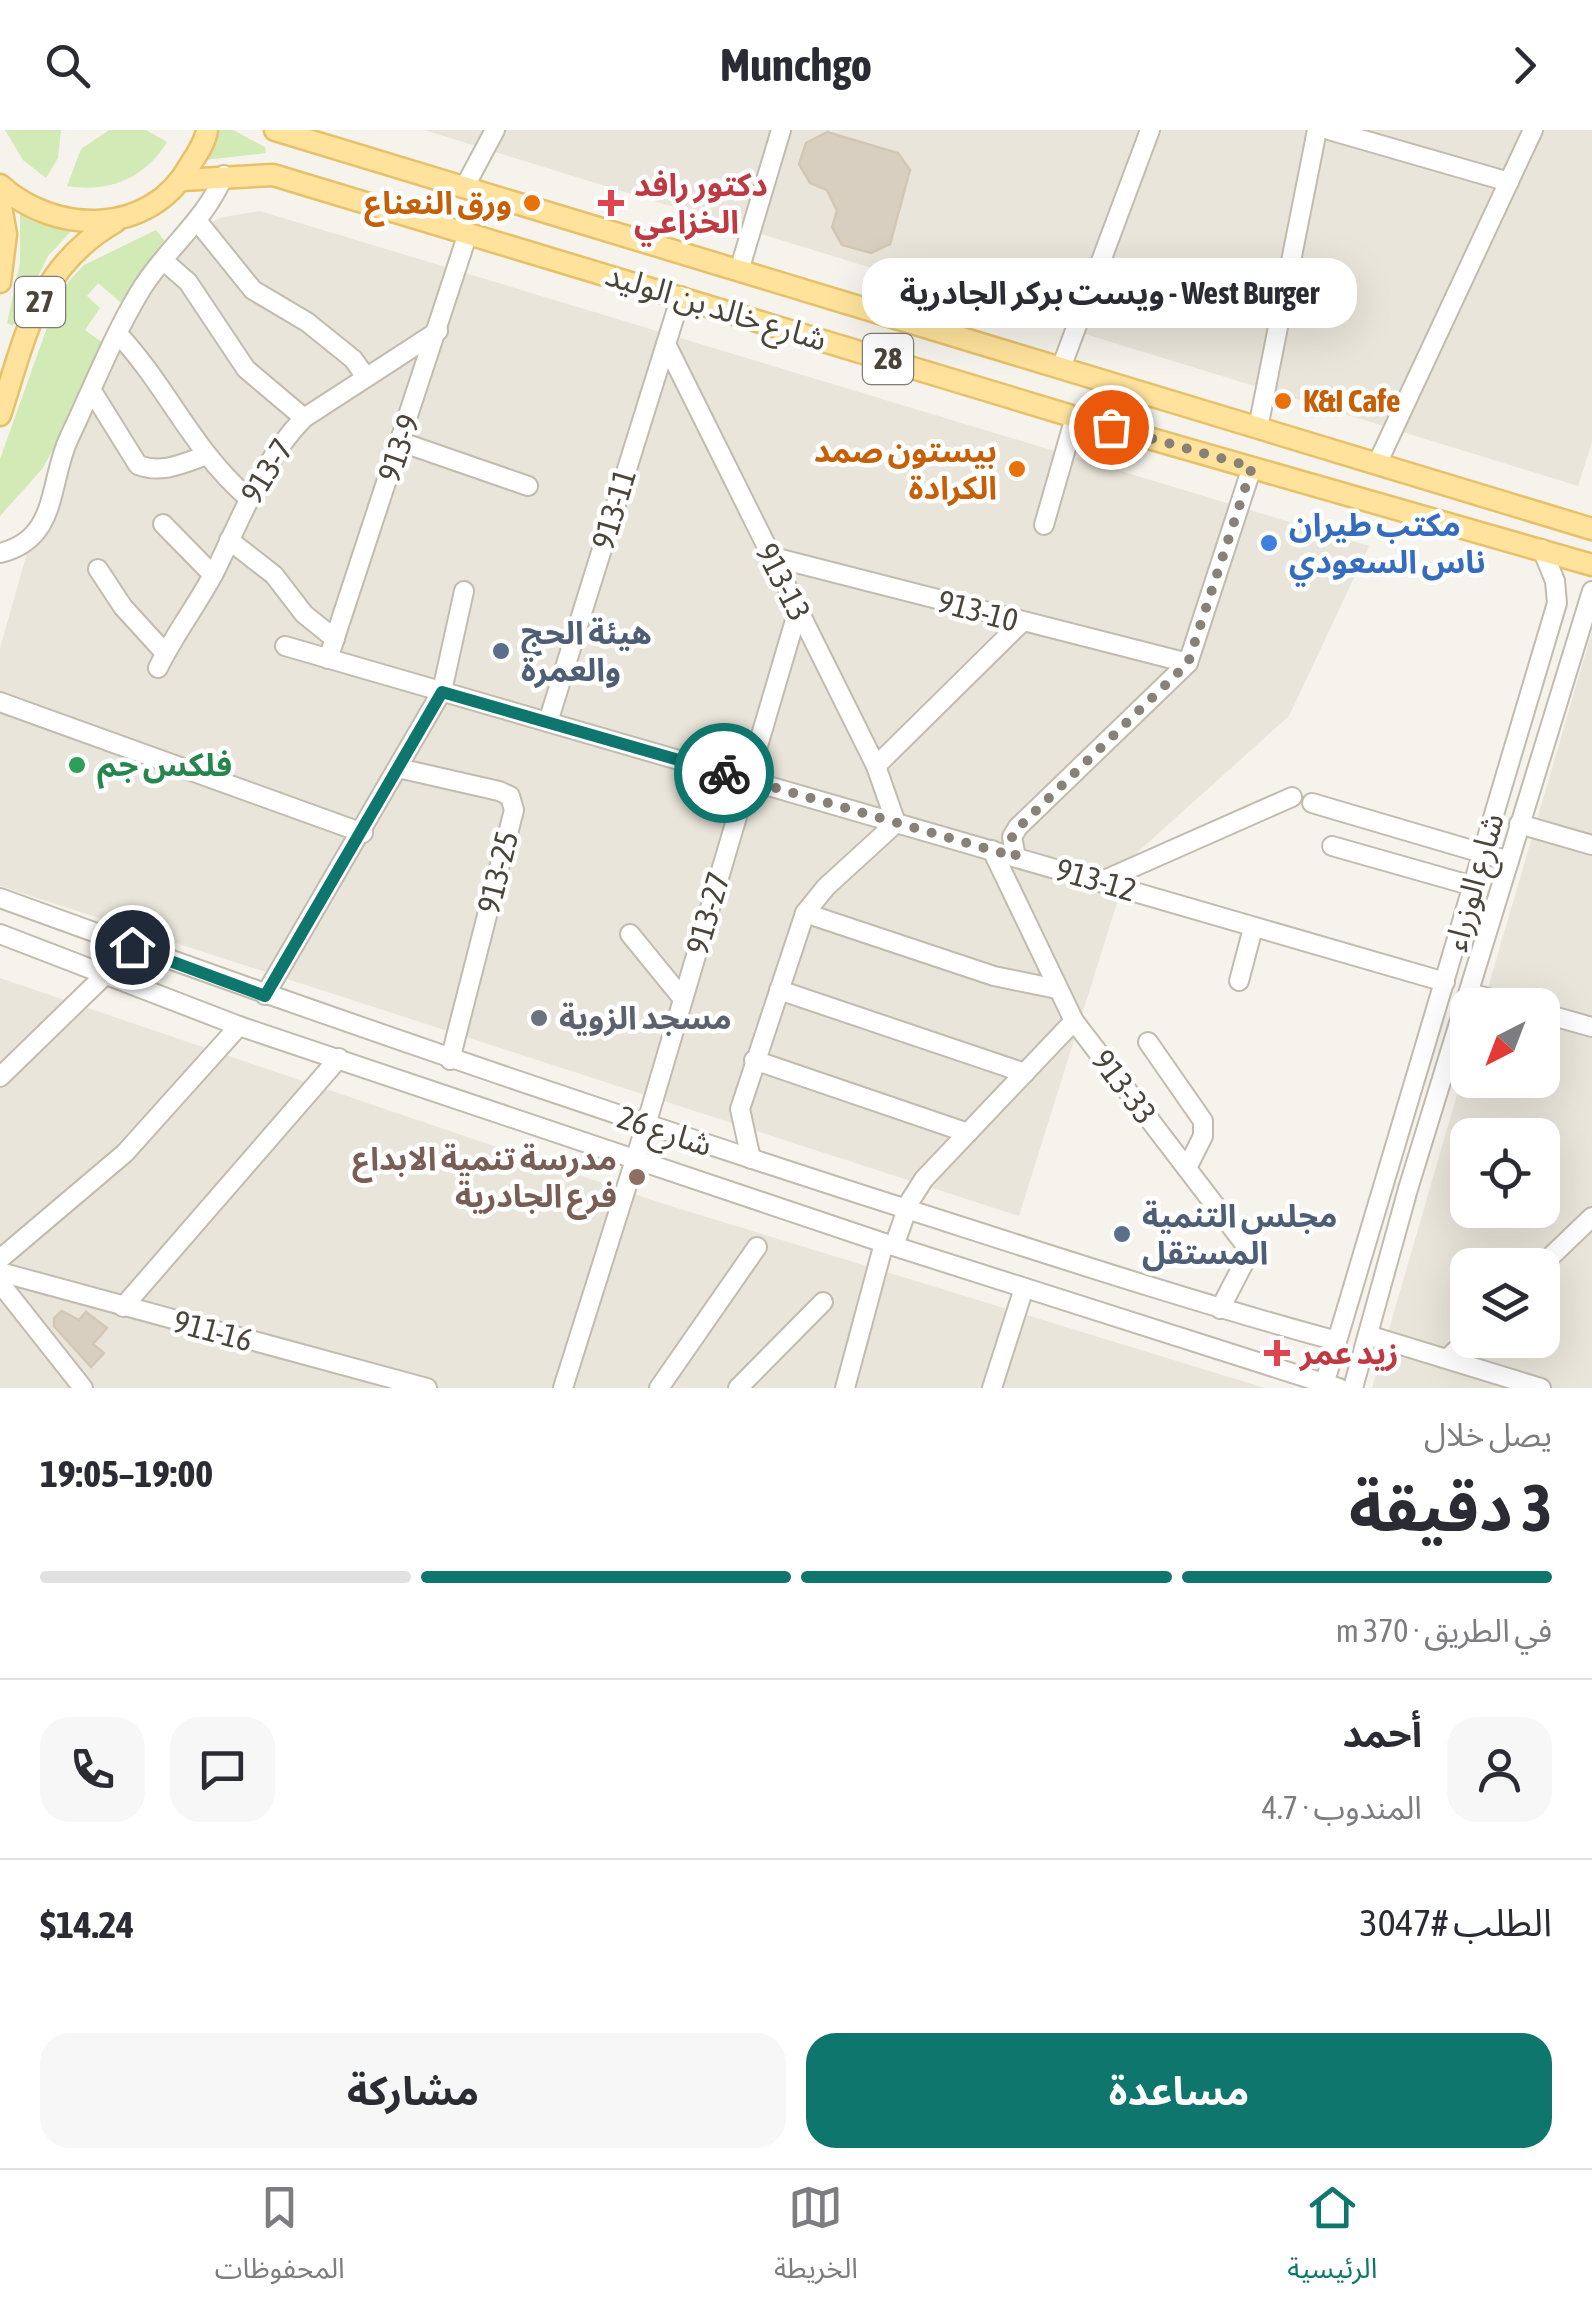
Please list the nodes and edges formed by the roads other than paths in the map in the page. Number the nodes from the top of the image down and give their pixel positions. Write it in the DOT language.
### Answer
graph roads {
  1 [pos="207,130"];
  2 [pos="275,130"];
  3 [pos="495,130"];
  4 [pos="781,130"];
  5 [pos="1150,130"];
  6 [pos="1317,130"];
  7 [pos="1329,130"];
  8 [pos="1534,130"];
  9 [pos="224,175"];
  10 [pos="182,180"];
  11 [pos="1509,182"];
  12 [pos="0,185"];
  13 [pos="464,188"];
  14 [pos="0,201"];
  15 [pos="121,218"];
  16 [pos="198,222"];
  17 [pos="467,236"];
  18 [pos="165,262"];
  19 [pos="740,271"];
  20 [pos="0,282"];
  21 [pos="681,296"];
  22 [pos="438,331"];
  23 [pos="119,335"];
  24 [pos="666,344"];
  25 [pos="1062,368"];
  26 [pos="366,377"];
  27 [pos="92,391"];
  28 [pos="0,416"];
  29 [pos="1076,417"];
  30 [pos="304,418"];
  31 [pos="1258,428"];
  32 [pos="401,442"];
  33 [pos="204,456"];
  34 [pos="1378,464"];
  35 [pos="1252,467"];
  36 [pos="528,486"];
  37 [pos="1478,494"];
  38 [pos="247,497"];
  39 [pos="1590,523"];
  40 [pos="163,524"];
  41 [pos="1044,525"];
  42 [pos="1468,527"];
  43 [pos="229,540"];
  44 [pos="1542,549"];
  45 [pos="0,553"];
  46 [pos="769,556"];
  47 [pos="1592,565"];
  48 [pos="98,569"];
  49 [pos="213,574"];
  50 [pos="1592,590"];
  51 [pos="464,592"];
  52 [pos="798,610"];
  53 [pos="1021,623"];
  54 [pos="334,639"];
  55 [pos="285,646"];
  56 [pos="328,658"];
  57 [pos="1188,663"];
  58 [pos="442,692"];
  59 [pos="0,702"];
  60 [pos="548,722"];
  61 [pos="876,766"];
  62 [pos="398,768"];
  63 [pos="748,780"];
  64 [pos="1292,796"];
  65 [pos="1312,804"];
  66 [pos="896,822"];
  67 [pos="1519,824"];
  68 [pos="363,833"];
  69 [pos="1592,845"];
  70 [pos="1332,846"];
  71 [pos="992,850"];
  72 [pos="1483,851"];
  73 [pos="1016,857"];
  74 [pos="1509,860"];
  75 [pos="1102,881"];
  76 [pos="1472,886"];
  77 [pos="0,898"];
  78 [pos="805,913"];
  79 [pos="1253,928"];
  80 [pos="0,934"];
  81 [pos="630,934"];
  82 [pos="106,974"];
  83 [pos="1238,981"];
  84 [pos="1445,982"];
  85 [pos="1471,988"];
  86 [pos="779,990"];
  87 [pos="1057,990"];
  88 [pos="265,996"];
  89 [pos="683,999"];
  90 [pos="1560,1018"];
  91 [pos="1074,1021"];
  92 [pos="239,1026"];
  93 [pos="1592,1026"];
  94 [pos="1148,1042"];
  95 [pos="1450,1056"];
  96 [pos="339,1058"];
  97 [pos="450,1060"];
  98 [pos="754,1060"];
  99 [pos="1025,1072"];
  100 [pos="500,1076"];
  101 [pos="0,1077"];
  102 [pos="489,1109"];
  103 [pos="646,1125"];
  104 [pos="968,1133"];
  105 [pos="634,1158"];
  106 [pos="752,1159"];
  107 [pos="1187,1168"];
  108 [pos="1385,1178"];
  109 [pos="1408,1189"];
  110 [pos="907,1209"];
  111 [pos="1592,1217"];
  112 [pos="889,1244"];
  113 [pos="756,1247"];
  114 [pos="1560,1248"];
  115 [pos="0,1259"];
  116 [pos="0,1272"];
  117 [pos="0,1283"];
  118 [pos="1024,1288"];
  119 [pos="824,1302"];
  120 [pos="123,1307"];
  121 [pos="1220,1309"];
  122 [pos="1368,1335"];
  123 [pos="1337,1341"];
  124 [pos="1449,1357"];
  125 [pos="401,1385"];
  126 [pos="1329,1386"];
  127 [pos="83,1388"];
  128 [pos="427,1388"];
  129 [pos="562,1388"];
  130 [pos="659,1388"];
  131 [pos="738,1388"];
  132 [pos="844,1388"];
  133 [pos="992,1388"];
  134 [pos="1353,1388"];
  135 [pos="1540,1388"];
  1 -- 10 [label="main road"];
  2 -- 13 [label="main road, شارع خالد بن الوليد / 28"];
  3 -- 13 [label="street"];
  4 -- 19 [label="street"];
  5 -- 25 [label="street"];
  6 -- 31 [label="street"];
  7 -- 11 [label="street"];
  8 -- 11 [label="street"];
  9 -- 10 [label="main road, شارع خالد بن الوليد / 28"];
  9 -- 16 [label="street"];
  9 -- 17 [label="main road, شارع خالد بن الوليد / 28"];
  10 -- 15 [label="main road"];
  11 -- 34 [label="street"];
  12 -- 15 [label="main road"];
  13 -- 19 [label="main road, شارع خالد بن الوليد / 28"];
  14 -- 20 [label="main road, 27"];
  15 -- 28 [label="main road, 27"];
  16 -- 18 [label="street"];
  16 -- 26 [label="street"];
  17 -- 21 [label="main road, شارع خالد بن الوليد / 28"];
  17 -- 22 [label="street, 913-9"];
  18 -- 23 [label="street"];
  18 -- 30 [label="street"];
  19 -- 25 [label="main road, شارع خالد بن الوليد / 28"];
  21 -- 24 [label="street, 913-11"];
  21 -- 29 [label="main road, شارع خالد بن الوليد / 28"];
  22 -- 26 [label="street, 913-7"];
  22 -- 32 [label="street, 913-9"];
  23 -- 27 [label="street"];
  23 -- 33 [label="street"];
  24 -- 46 [label="street, 913-13"];
  24 -- 60 [label="street, 913-11"];
  25 -- 31 [label="main road, شارع خالد بن الوليد / 28"];
  26 -- 30 [label="street, 913-7"];
  27 -- 33 [label="street"];
  27 -- 45 [label="street"];
  29 -- 35 [label="main road, شارع خالد بن الوليد / 28"];
  29 -- 41 [label="street"];
  30 -- 38 [label="street, 913-7"];
  31 -- 34 [label="main road, شارع خالد بن الوليد / 28"];
  32 -- 36 [label="street"];
  32 -- 54 [label="street, 913-9"];
  33 -- 38 [label="street"];
  34 -- 37 [label="main road, شارع خالد بن الوليد / 28"];
  35 -- 42 [label="main road, شارع خالد بن الوليد / 28"];
  35 -- 57 [label="street"];
  37 -- 39 [label="main road, شارع خالد بن الوليد / 28"];
  37 -- 42 [label="main road"];
  38 -- 43 [label="street, 913-7"];
  40 -- 49 [label="street"];
  42 -- 44 [label="main road, شارع خالد بن الوليد / 28"];
  43 -- 49 [label="street, 913-7"];
  43 -- 54 [label="street"];
  44 -- 47 [label="main road, شارع خالد بن الوليد / 28"];
  44 -- 72 [label="street, شارع الوزراء"];
  46 -- 52 [label="street, 913-13"];
  46 -- 53 [label="street, 913-10"];
  48 -- 49 [label="street, 913-7"];
  50 -- 67 [label="street, شارع الوزراء"];
  51 -- 58 [label="street"];
  52 -- 61 [label="street, 913-13"];
  52 -- 63 [label="street, 913-27"];
  53 -- 57 [label="street, 913-10"];
  53 -- 61 [label="street"];
  54 -- 56 [label="street, 913-9"];
  55 -- 56 [label="street, 913-12"];
  56 -- 58 [label="street, 913-12"];
  57 -- 73 [label="street"];
  58 -- 60 [label="street, 913-12"];
  58 -- 62 [label="street"];
  59 -- 68 [label="street"];
  60 -- 63 [label="street, 913-12"];
  61 -- 66 [label="street, 913-13"];
  62 -- 68 [label="street"];
  62 -- 97 [label="street, 913-25"];
  63 -- 66 [label="street, 913-12"];
  63 -- 89 [label="street, 913-27"];
  64 -- 75 [label="street"];
  65 -- 72 [label="street"];
  66 -- 71 [label="street, 913-12"];
  66 -- 78 [label="street"];
  67 -- 69 [label="street"];
  67 -- 74 [label="street, شارع الوزراء"];
  68 -- 88 [label="street"];
  70 -- 76 [label="street"];
  71 -- 73 [label="street, 913-12"];
  71 -- 87 [label="street, 913-33"];
  72 -- 74 [label="street"];
  72 -- 76 [label="street, شارع الوزراء"];
  73 -- 75 [label="street, 913-12"];
  74 -- 85 [label="street, شارع الوزراء"];
  75 -- 79 [label="street, 913-12"];
  76 -- 84 [label="street, شارع الوزراء"];
  77 -- 88 [label="street, شارع 26"];
  78 -- 86 [label="street"];
  78 -- 87 [label="street"];
  79 -- 83 [label="street"];
  79 -- 84 [label="street, 913-12"];
  80 -- 82 [label="street, شارع 26"];
  81 -- 89 [label="street"];
  82 -- 92 [label="street, شارع 26"];
  82 -- 101 [label="street"];
  84 -- 108 [label="street, شارع الوزراء"];
  86 -- 98 [label="street"];
  86 -- 99 [label="street"];
  87 -- 91 [label="street, 913-33"];
  88 -- 97 [label="street, شارع 26"];
  89 -- 103 [label="street, 913-27"];
  90 -- 93 [label="street"];
  91 -- 99 [label="street"];
  91 -- 107 [label="street, 913-33"];
  92 -- 96 [label="street, شارع 26"];
  92 -- 115 [label="street"];
  94 -- 107 [label="street"];
  95 -- 109 [label="street, شارع الوزراء"];
  96 -- 102 [label="street, شارع 26"];
  96 -- 120 [label="street"];
  97 -- 100 [label="street, شارع 26"];
  98 -- 104 [label="street"];
  98 -- 106 [label="street"];
  99 -- 104 [label="street"];
  100 -- 102 [label="street"];
  100 -- 103 [label="street, شارع 26"];
  102 -- 105 [label="street, شارع 26"];
  103 -- 105 [label="street, 913-27"];
  103 -- 106 [label="street, شارع 26"];
  104 -- 110 [label="street"];
  105 -- 112 [label="street, شارع 26"];
  105 -- 129 [label="street, 913-27"];
  106 -- 110 [label="street, شارع 26"];
  107 -- 121 [label="street, 913-33"];
  108 -- 109 [label="street"];
  108 -- 123 [label="street, شارع الوزراء"];
  109 -- 122 [label="street, شارع الوزراء"];
  110 -- 112 [label="street"];
  110 -- 121 [label="street, شارع 26"];
  111 -- 114 [label="street"];
  112 -- 118 [label="street, شارع 26"];
  112 -- 132 [label="street"];
  113 -- 130 [label="street"];
  116 -- 120 [label="street, 911-16"];
  117 -- 127 [label="street"];
  118 -- 126 [label="street, شارع 26"];
  118 -- 133 [label="street"];
  119 -- 131 [label="street"];
  120 -- 125 [label="street, 911-16"];
  121 -- 123 [label="street, شارع 26"];
  122 -- 124 [label="street"];
  122 -- 134 [label="street, شارع الوزراء"];
  123 -- 126 [label="street, شارع الوزراء"];
  124 -- 135 [label="street"];
  125 -- 128 [label="street, 911-16"];
}
